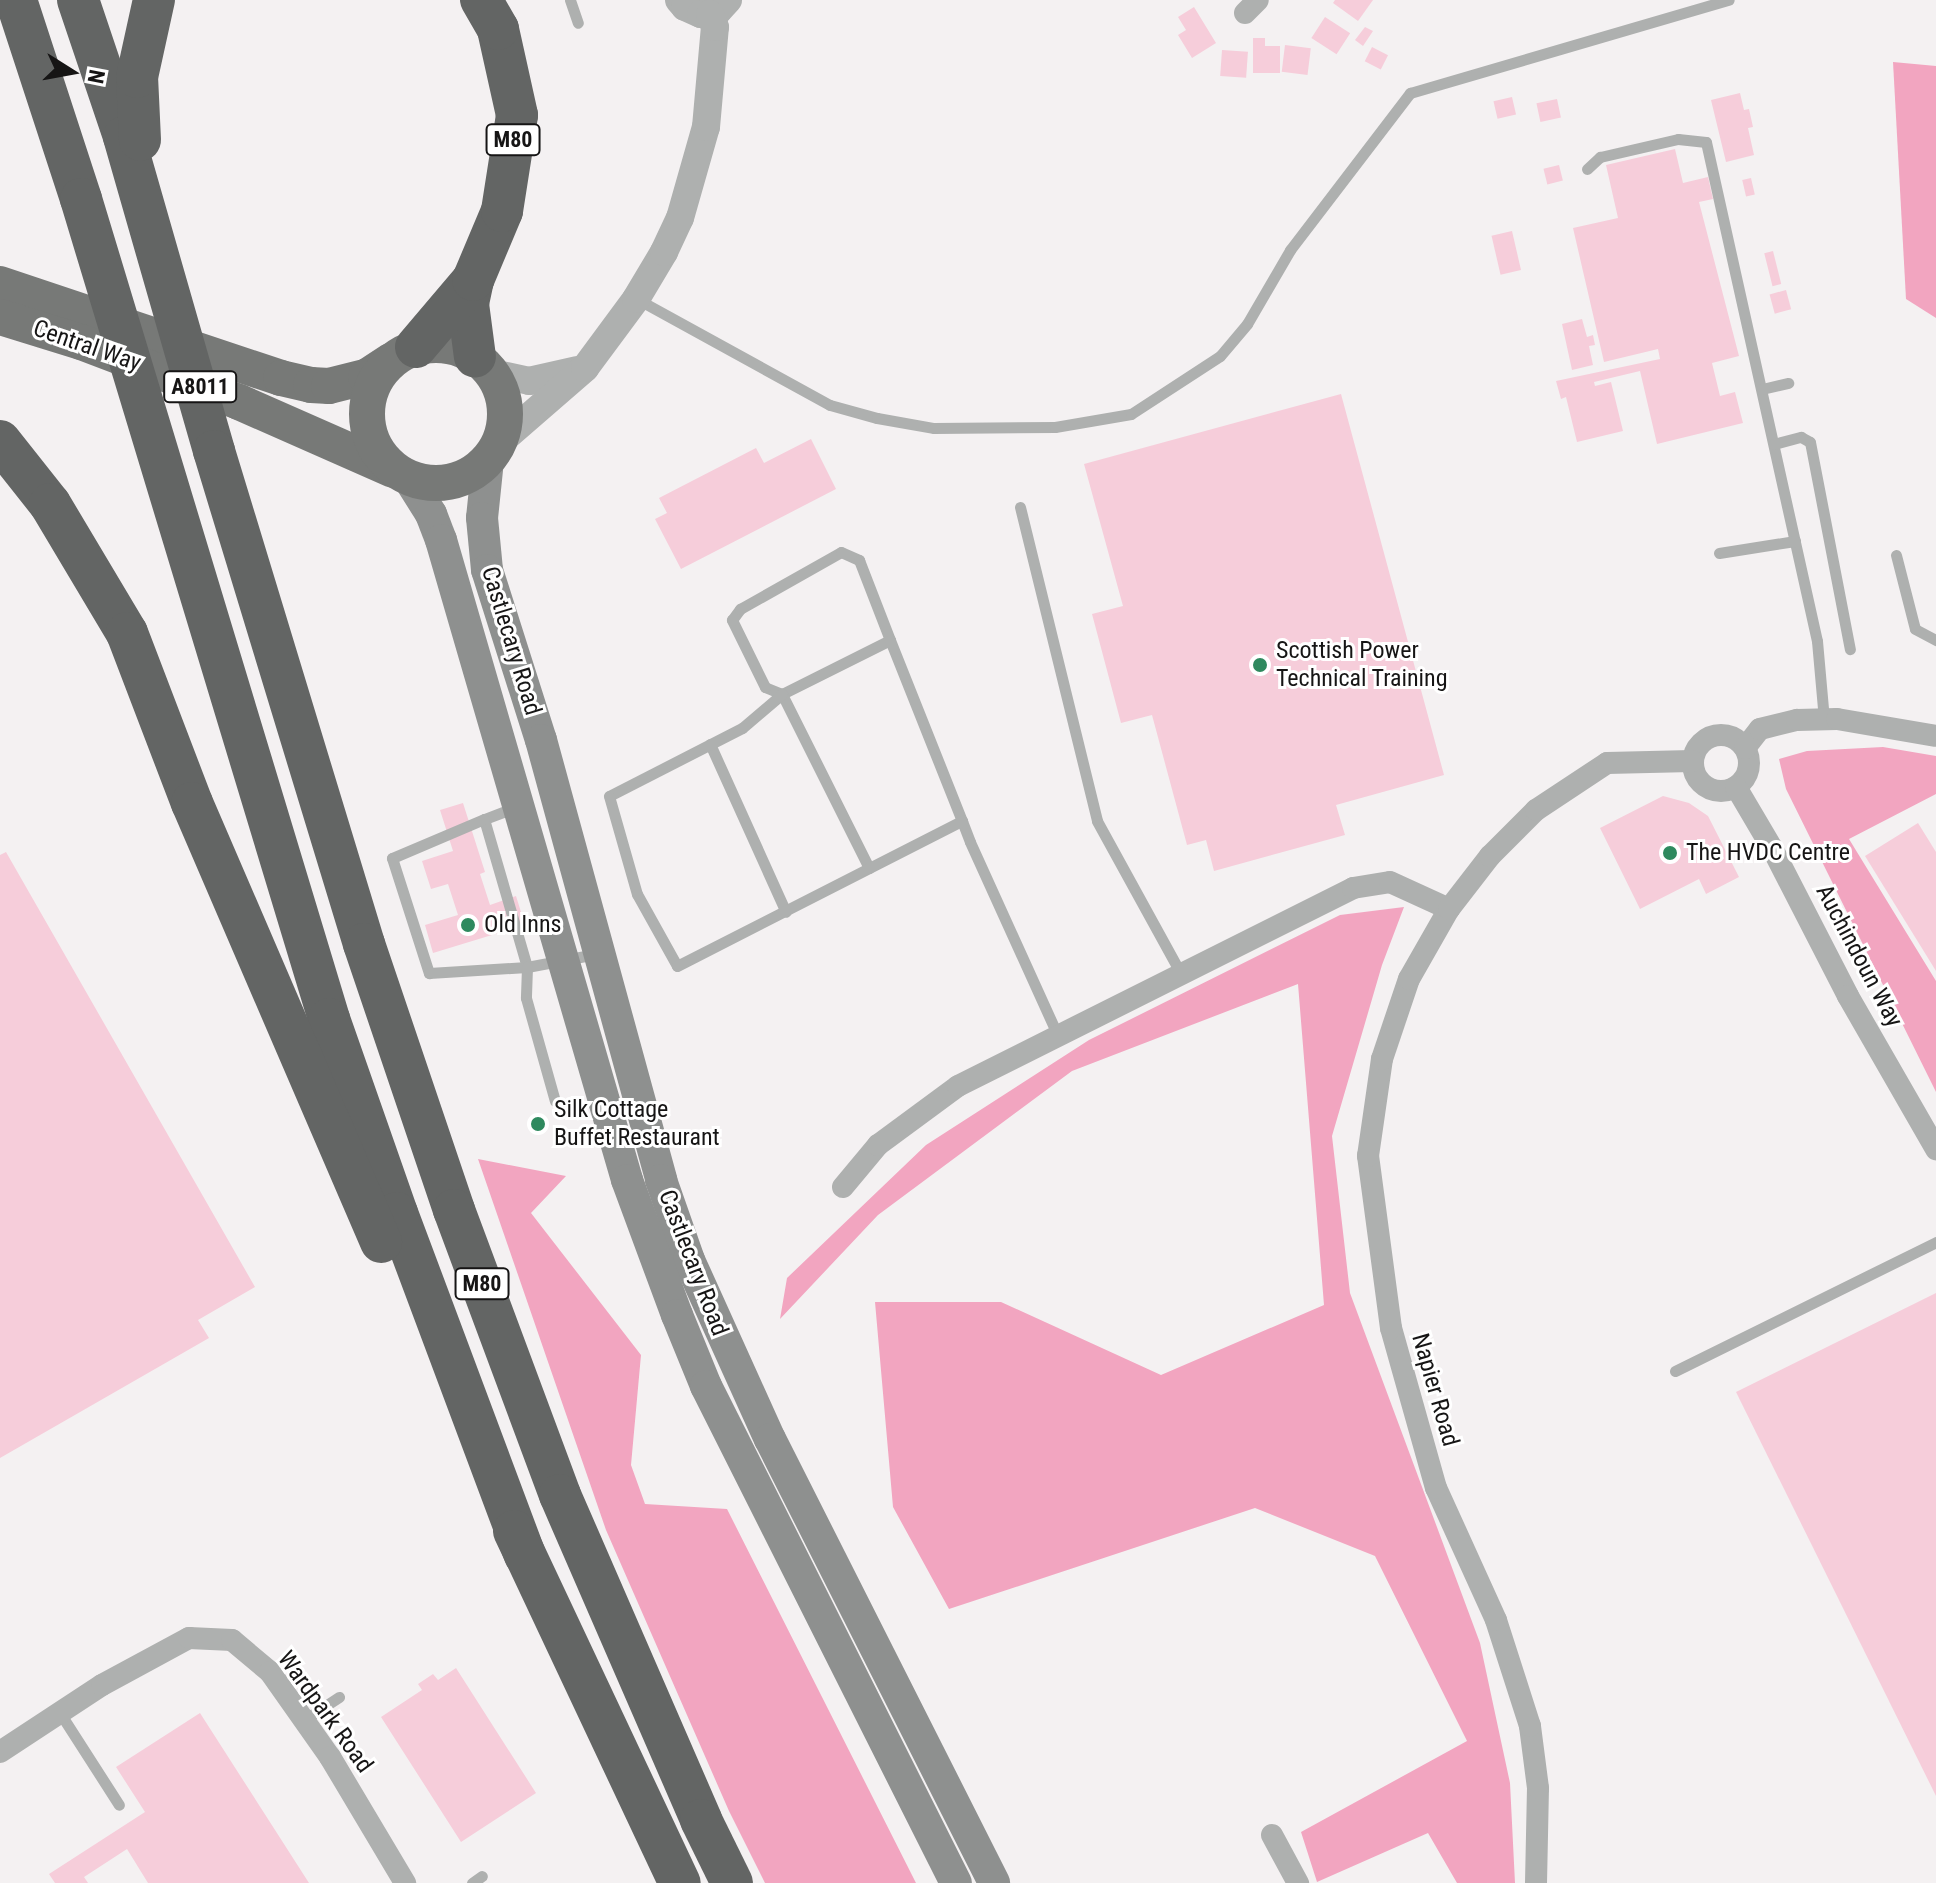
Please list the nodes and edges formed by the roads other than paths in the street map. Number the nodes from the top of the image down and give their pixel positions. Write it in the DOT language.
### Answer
graph roads {
  1 [pos="16,0"];
  2 [pos="78,0"];
  3 [pos="154,0"];
  4 [pos="481,0"];
  5 [pos="570,0"];
  6 [pos="679,0"];
  7 [pos="1729,0"];
  8 [pos="719,7"];
  9 [pos="578,23"];
  10 [pos="1587,169"];
  11 [pos="150,205"];
  12 [pos="473,280"];
  13 [pos="0,284"];
  14 [pos="636,299"];
  15 [pos="0,317"];
  16 [pos="403,354"];
  17 [pos="484,365"];
  18 [pos="585,368"];
  19 [pos="1788,383"];
  20 [pos="1762,389"];
  21 [pos="0,441"];
  22 [pos="1774,444"];
  23 [pos="494,451"];
  24 [pos="402,475"];
  25 [pos="1020,507"];
  26 [pos="1795,541"];
  27 [pos="1719,553"];
  28 [pos="1896,555"];
  29 [pos="890,640"];
  30 [pos="1936,640"];
  31 [pos="1850,649"];
  32 [pos="782,694"];
  33 [pos="1824,719"];
  34 [pos="1936,736"];
  35 [pos="710,744"];
  36 [pos="1745,748"];
  37 [pos="1692,761"];
  38 [pos="1736,787"];
  39 [pos="519,806"];
  40 [pos="484,819"];
  41 [pos="962,821"];
  42 [pos="869,868"];
  43 [pos="1449,909"];
  44 [pos="786,912"];
  45 [pos="597,954"];
  46 [pos="565,963"];
  47 [pos="527,967"];
  48 [pos="1181,974"];
  49 [pos="1058,1036"];
  50 [pos="555,1101"];
  51 [pos="1936,1149"];
  52 [pos="843,1187"];
  53 [pos="1936,1242"];
  54 [pos="1675,1371"];
  55 [pos="525,1555"];
  56 [pos="339,1697"];
  57 [pos="60,1713"];
  58 [pos="304,1720"];
  59 [pos="0,1752"];
  60 [pos="119,1805"];
  61 [pos="1272,1835"];
  62 [pos="405,1883"];
  63 [pos="680,1883"];
  64 [pos="732,1883"];
  65 [pos="956,1883"];
  66 [pos="994,1883"];
  67 [pos="1298,1883"];
  68 [pos="1536,1883"];
  1 -- 55 [label="highway, M80"];
  2 -- 11 [label="highway, M80"];
  3 -- 11 [label="highway, M80"];
  4 -- 12 [label="highway, M80"];
  5 -- 9 [label="lane"];
  6 -- 8 [label="street"];
  7 -- 14 [label="lane"];
  8 -- 14 [label="street"];
  10 -- 20 [label="lane"];
  11 -- 64 [label="highway, M80"];
  12 -- 16 [label="highway, M80"];
  12 -- 17 [label="highway, M80"];
  13 -- 16 [label="main road, Central Way / A8011"];
  14 -- 18 [label="street"];
  15 -- 24 [label="main road, Central Way / A8011"];
  16 -- 17 [label="main road"];
  16 -- 24 [label="main road"];
  17 -- 18 [label="street"];
  17 -- 23 [label="main road"];
  18 -- 23 [label="street"];
  19 -- 20 [label="lane"];
  20 -- 22 [label="lane"];
  21 -- 55 [label="highway, M80"];
  22 -- 26 [label="lane"];
  22 -- 31 [label="lane"];
  23 -- 24 [label="main road, A8011"];
  23 -- 45 [label="main road, Castlecary Road"];
  24 -- 39 [label="main road, Castlecary Road"];
  25 -- 48 [label="lane"];
  26 -- 27 [label="lane"];
  26 -- 33 [label="lane"];
  28 -- 30 [label="lane"];
  29 -- 32 [label="lane"];
  29 -- 32 [label="lane"];
  29 -- 41 [label="lane"];
  32 -- 35 [label="lane"];
  32 -- 42 [label="lane"];
  33 -- 34 [label="street"];
  33 -- 36 [label="street"];
  35 -- 44 [label="lane"];
  35 -- 44 [label="lane"];
  36 -- 37 [label="street"];
  36 -- 38 [label="street"];
  37 -- 38 [label="street"];
  37 -- 43 [label="street, Napier Road"];
  38 -- 51 [label="street, Auchindoun Way"];
  39 -- 40 [label="lane"];
  39 -- 46 [label="main road, Castlecary Road"];
  40 -- 47 [label="lane"];
  40 -- 47 [label="lane"];
  41 -- 42 [label="lane"];
  41 -- 49 [label="lane"];
  42 -- 44 [label="lane"];
  43 -- 48 [label="street"];
  43 -- 68 [label="street, Napier Road"];
  45 -- 46 [label="lane"];
  45 -- 66 [label="main road, Castlecary Road"];
  46 -- 47 [label="lane"];
  46 -- 65 [label="main road, Castlecary Road"];
  47 -- 50 [label="lane"];
  48 -- 49 [label="street"];
  49 -- 52 [label="street"];
  53 -- 54 [label="lane"];
  55 -- 63 [label="highway, M80"];
  56 -- 58 [label="lane"];
  57 -- 58 [label="street, Wardpark Road"];
  57 -- 59 [label="street, Wardpark Road"];
  57 -- 60 [label="lane"];
  58 -- 62 [label="street, Wardpark Road"];
  61 -- 67 [label="street"];
}
